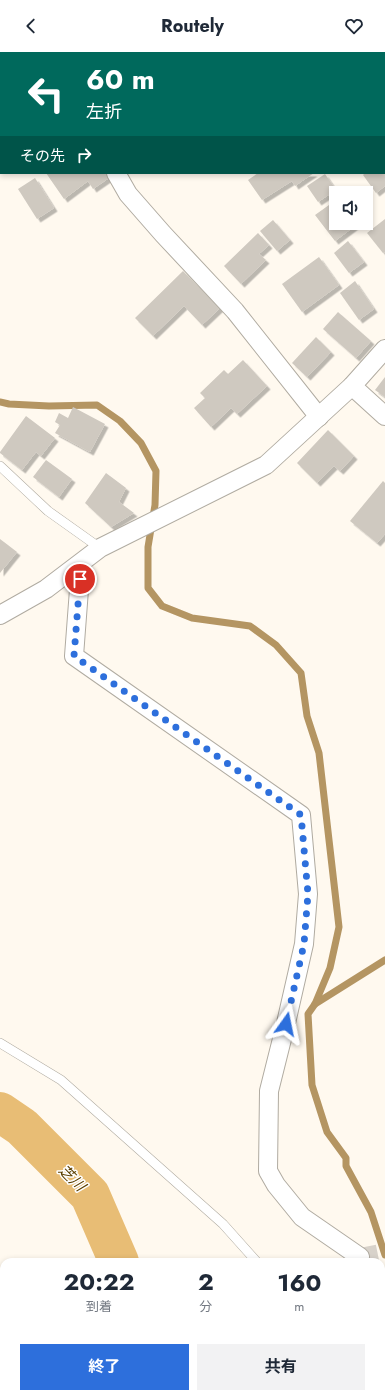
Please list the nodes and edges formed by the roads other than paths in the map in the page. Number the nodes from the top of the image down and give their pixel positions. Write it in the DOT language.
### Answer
graph roads {
  1 [pos="117,174"];
  2 [pos="385,349"];
  3 [pos="352,386"];
  4 [pos="385,416"];
  5 [pos="319,417"];
  6 [pos="0,466"];
  7 [pos="100,548"];
  8 [pos="81,563"];
  9 [pos="0,615"];
  10 [pos="0,1043"];
  11 [pos="360,1257"];
  12 [pos="253,1258"];
  1 -- 5 [label="street"];
  2 -- 3 [label="street"];
  3 -- 4 [label="street"];
  3 -- 5 [label="street"];
  5 -- 7 [label="street"];
  6 -- 7 [label="lane"];
  7 -- 8 [label="street"];
  8 -- 9 [label="street"];
  8 -- 11 [label="street"];
  10 -- 12 [label="lane"];
}
